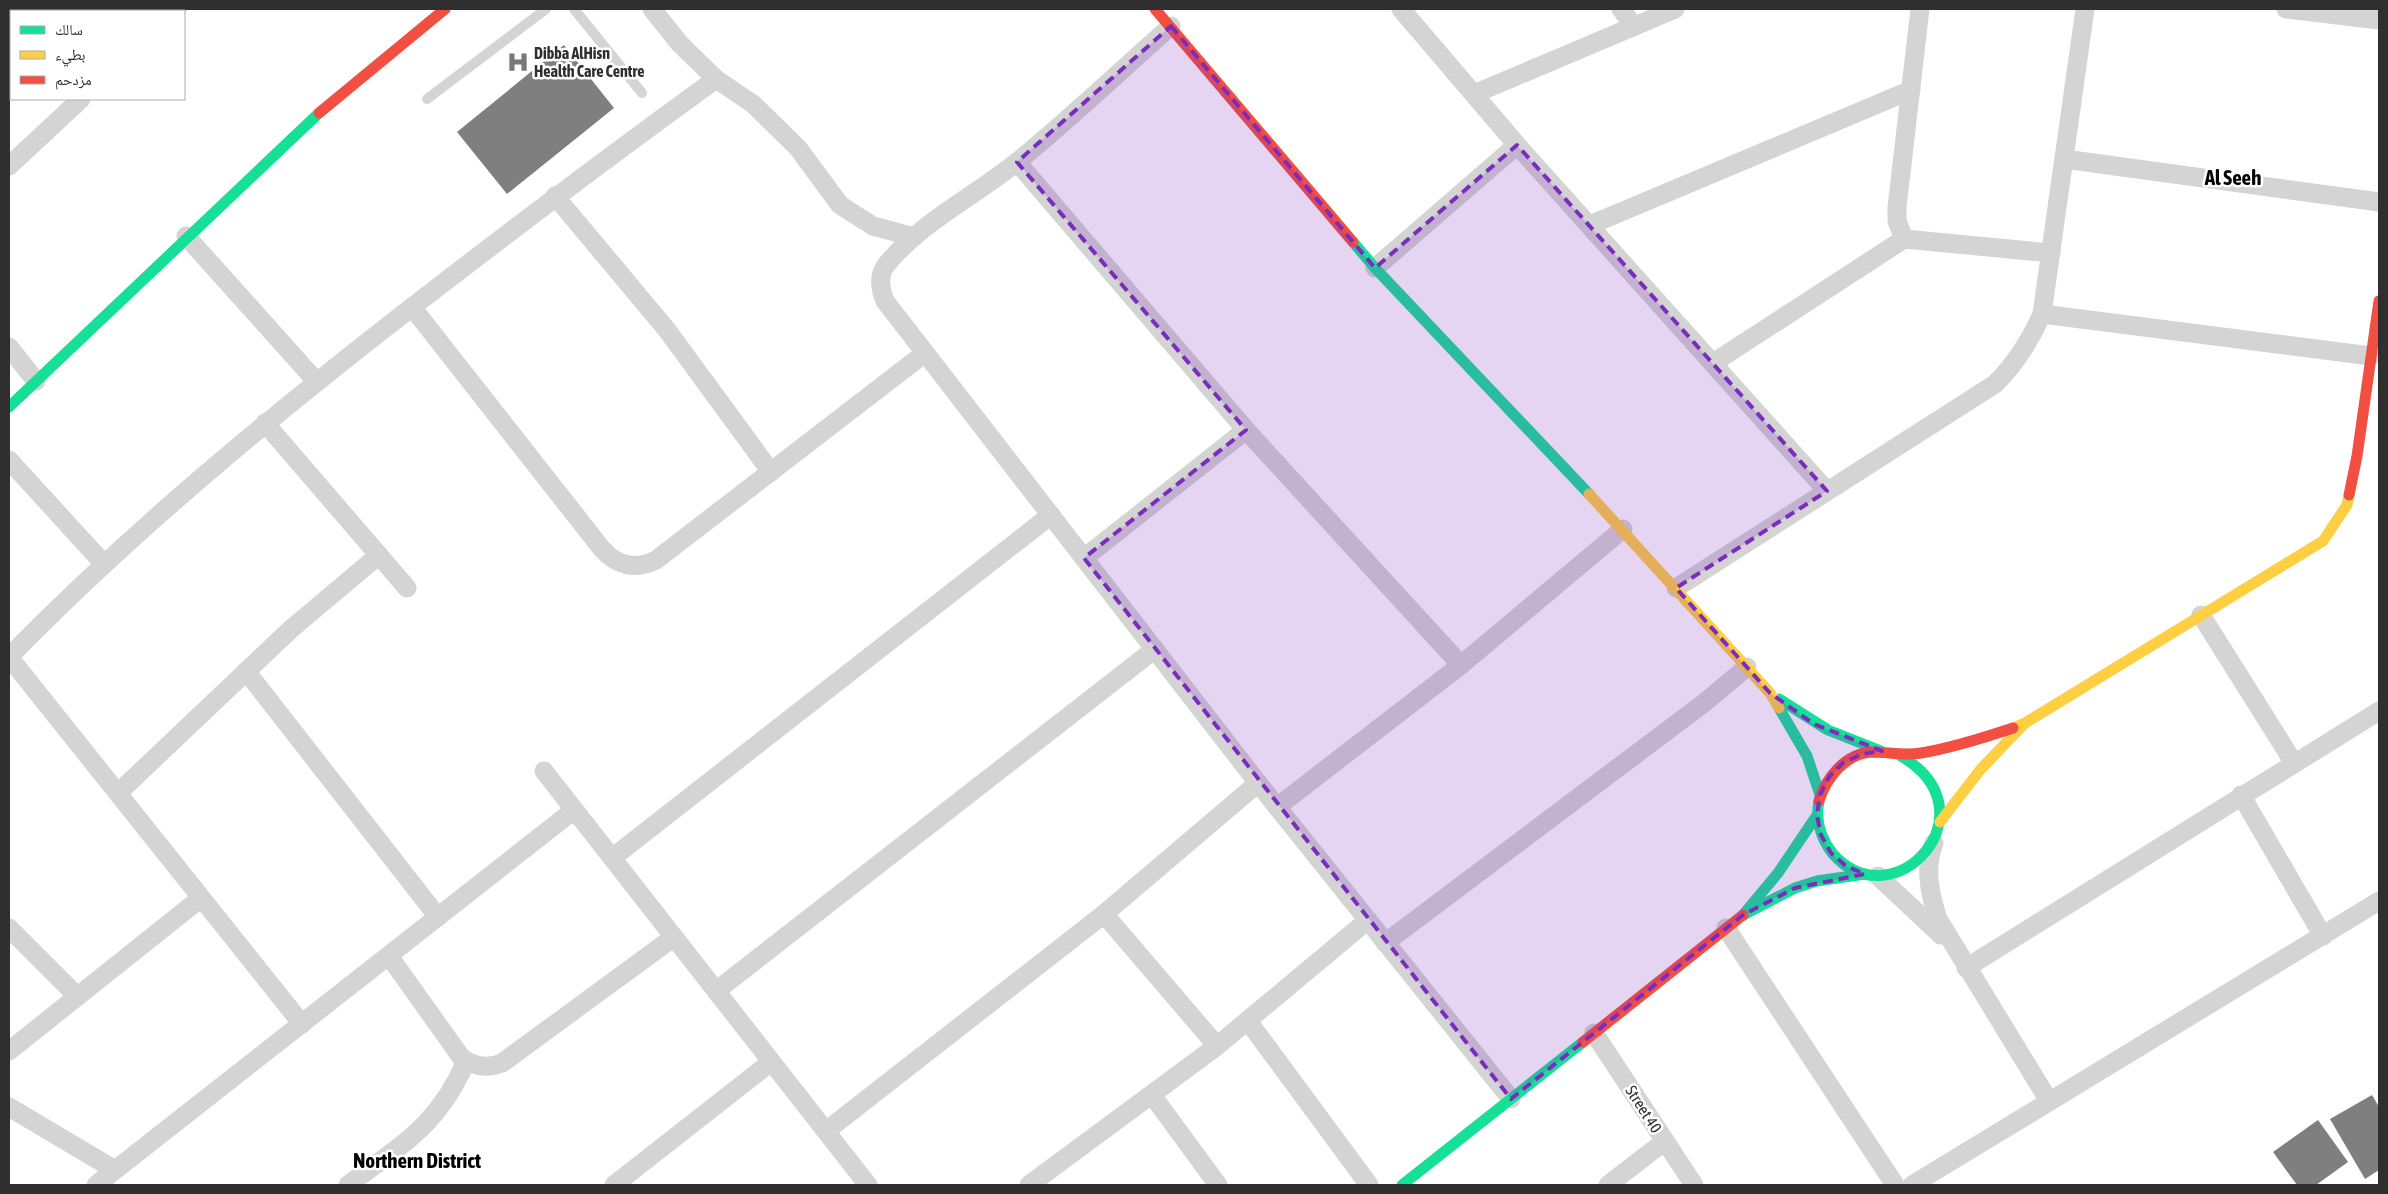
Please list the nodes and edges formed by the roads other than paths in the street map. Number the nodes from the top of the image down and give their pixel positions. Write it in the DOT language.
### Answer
graph roads {
  1 [pos="445,9"];
  2 [pos="546,9"];
  3 [pos="574,9"];
  4 [pos="652,9"];
  5 [pos="1155,9"];
  6 [pos="1401,9"];
  7 [pos="1621,9"];
  8 [pos="1675,9"];
  9 [pos="1920,9"];
  10 [pos="2085,9"];
  11 [pos="2286,9"];
  12 [pos="2379,20"];
  13 [pos="1633,25"];
  14 [pos="1170,26"];
  15 [pos="716,79"];
  16 [pos="1911,90"];
  17 [pos="642,93"];
  18 [pos="1474,94"];
  19 [pos="427,99"];
  20 [pos="80,100"];
  21 [pos="1517,145"];
  22 [pos="2064,159"];
  23 [pos="1017,162"];
  24 [pos="9,166"];
  25 [pos="555,196"];
  26 [pos="2379,202"];
  27 [pos="1590,225"];
  28 [pos="186,236"];
  29 [pos="914,237"];
  30 [pos="1904,239"];
  31 [pos="2051,253"];
  32 [pos="1375,268"];
  33 [pos="2379,301"];
  34 [pos="412,307"];
  35 [pos="2042,314"];
  36 [pos="9,347"];
  37 [pos="925,353"];
  38 [pos="2371,356"];
  39 [pos="1713,363"];
  40 [pos="316,381"];
  41 [pos="36,382"];
  42 [pos="9,407"];
  43 [pos="265,423"];
  44 [pos="1246,430"];
  45 [pos="9,460"];
  46 [pos="770,472"];
  47 [pos="1827,491"];
  48 [pos="1050,515"];
  49 [pos="1623,529"];
  50 [pos="379,555"];
  51 [pos="1084,558"];
  52 [pos="104,564"];
  53 [pos="407,588"];
  54 [pos="1676,588"];
  55 [pos="2201,615"];
  56 [pos="1155,649"];
  57 [pos="1461,665"];
  58 [pos="1747,667"];
  59 [pos="246,671"];
  60 [pos="1770,693"];
  61 [pos="2379,711"];
  62 [pos="2025,723"];
  63 [pos="1882,751"];
  64 [pos="1901,756"];
  65 [pos="2294,763"];
  66 [pos="544,771"];
  67 [pos="1258,783"];
  68 [pos="118,793"];
  69 [pos="1820,795"];
  70 [pos="2241,795"];
  71 [pos="1278,807"];
  72 [pos="574,810"];
  73 [pos="1817,815"];
  74 [pos="1939,826"];
  75 [pos="612,858"];
  76 [pos="1872,875"];
  77 [pos="201,898"];
  78 [pos="2379,901"];
  79 [pos="1104,914"];
  80 [pos="1743,915"];
  81 [pos="438,917"];
  82 [pos="1368,920"];
  83 [pos="9,928"];
  84 [pos="1726,928"];
  85 [pos="2323,936"];
  86 [pos="674,937"];
  87 [pos="1385,943"];
  88 [pos="389,956"];
  89 [pos="1962,961"];
  90 [pos="716,991"];
  91 [pos="77,996"];
  92 [pos="1248,1021"];
  93 [pos="302,1024"];
  94 [pos="1594,1033"];
  95 [pos="1217,1046"];
  96 [pos="9,1051"];
  97 [pos="466,1061"];
  98 [pos="771,1062"];
  99 [pos="1152,1094"];
  100 [pos="1511,1099"];
  101 [pos="2049,1101"];
  102 [pos="9,1107"];
  103 [pos="826,1131"];
  104 [pos="1665,1141"];
  105 [pos="115,1170"];
  106 [pos="96,1185"];
  107 [pos="348,1185"];
  108 [pos="614,1185"];
  109 [pos="868,1185"];
  110 [pos="1029,1185"];
  111 [pos="1218,1185"];
  112 [pos="1369,1185"];
  113 [pos="1402,1185"];
  114 [pos="1608,1185"];
  115 [pos="1694,1185"];
  116 [pos="1895,1185"];
  117 [pos="1912,1185"];
  1 -- 28 [label="street"];
  2 -- 19 [label="lane"];
  3 -- 17 [label="lane"];
  4 -- 15 [label="street"];
  5 -- 14 [label="street"];
  6 -- 18 [label="street"];
  7 -- 13 [label="street"];
  8 -- 13 [label="street"];
  9 -- 16 [label="street"];
  10 -- 22 [label="street"];
  11 -- 12 [label="street"];
  13 -- 18 [label="street"];
  14 -- 23 [label="street"];
  14 -- 32 [label="street"];
  15 -- 25 [label="street"];
  15 -- 29 [label="street"];
  16 -- 27 [label="street"];
  16 -- 30 [label="street"];
  18 -- 21 [label="street"];
  20 -- 24 [label="street"];
  21 -- 27 [label="street"];
  21 -- 32 [label="street"];
  22 -- 26 [label="street"];
  22 -- 31 [label="street"];
  23 -- 29 [label="street"];
  23 -- 44 [label="street"];
  25 -- 34 [label="street"];
  25 -- 46 [label="street"];
  27 -- 39 [label="street"];
  28 -- 40 [label="street"];
  28 -- 41 [label="street"];
  29 -- 37 [label="street"];
  30 -- 31 [label="street"];
  30 -- 39 [label="street"];
  31 -- 35 [label="street"];
  32 -- 49 [label="street"];
  33 -- 38 [label="street"];
  34 -- 40 [label="street"];
  34 -- 46 [label="street"];
  35 -- 38 [label="street"];
  35 -- 47 [label="street"];
  36 -- 41 [label="street"];
  37 -- 46 [label="street"];
  37 -- 48 [label="street"];
  38 -- 55 [label="street"];
  39 -- 47 [label="street"];
  40 -- 43 [label="street"];
  41 -- 42 [label="street"];
  43 -- 50 [label="street"];
  43 -- 52 [label="street"];
  44 -- 51 [label="street"];
  44 -- 57 [label="street"];
  45 -- 52 [label="street"];
  47 -- 54 [label="street"];
  48 -- 51 [label="street"];
  48 -- 75 [label="street"];
  49 -- 54 [label="street"];
  49 -- 57 [label="street"];
  50 -- 53 [label="street"];
  50 -- 59 [label="street"];
  51 -- 56 [label="street"];
  52 -- 68 [label="street"];
  54 -- 58 [label="street"];
  55 -- 62 [label="street"];
  55 -- 65 [label="street"];
  56 -- 67 [label="street"];
  56 -- 90 [label="street"];
  57 -- 71 [label="street"];
  58 -- 60 [label="street"];
  58 -- 87 [label="street"];
  59 -- 68 [label="street"];
  59 -- 81 [label="street"];
  60 -- 63 [label="street"];
  60 -- 69 [label="street"];
  61 -- 65 [label="street"];
  62 -- 64 [label="street"];
  62 -- 74 [label="street"];
  63 -- 64 [label="street"];
  63 -- 69 [label="street"];
  64 -- 74 [label="street"];
  65 -- 70 [label="street"];
  66 -- 72 [label="street"];
  67 -- 71 [label="street"];
  67 -- 79 [label="street"];
  68 -- 77 [label="street"];
  69 -- 73 [label="street"];
  70 -- 85 [label="street"];
  70 -- 89 [label="street"];
  71 -- 82 [label="street"];
  72 -- 75 [label="street"];
  72 -- 81 [label="street"];
  73 -- 76 [label="street"];
  73 -- 80 [label="street"];
  74 -- 76 [label="street"];
  74 -- 89 [label="street"];
  75 -- 86 [label="street"];
  76 -- 80 [label="street"];
  76 -- 89 [label="street"];
  77 -- 91 [label="street"];
  77 -- 93 [label="street"];
  78 -- 85 [label="street"];
  79 -- 95 [label="street"];
  79 -- 103 [label="street"];
  80 -- 84 [label="street"];
  81 -- 88 [label="street"];
  82 -- 87 [label="street"];
  82 -- 92 [label="street"];
  83 -- 91 [label="street"];
  84 -- 94 [label="street"];
  84 -- 116 [label="street"];
  85 -- 101 [label="street"];
  86 -- 90 [label="street"];
  86 -- 97 [label="street"];
  87 -- 100 [label="street"];
  88 -- 93 [label="street"];
  88 -- 97 [label="street"];
  89 -- 101 [label="street"];
  90 -- 98 [label="street"];
  91 -- 96 [label="street"];
  92 -- 95 [label="street"];
  92 -- 112 [label="street"];
  93 -- 105 [label="street"];
  94 -- 100 [label="street"];
  94 -- 104 [label="street, Street 40"];
  95 -- 99 [label="street"];
  97 -- 107 [label="street"];
  98 -- 103 [label="street"];
  98 -- 108 [label="street"];
  99 -- 110 [label="street"];
  99 -- 111 [label="street"];
  100 -- 113 [label="street"];
  101 -- 117 [label="street"];
  102 -- 105 [label="street"];
  103 -- 109 [label="street"];
  104 -- 114 [label="street"];
  104 -- 115 [label="street, Street 40"];
  105 -- 106 [label="street"];
}
